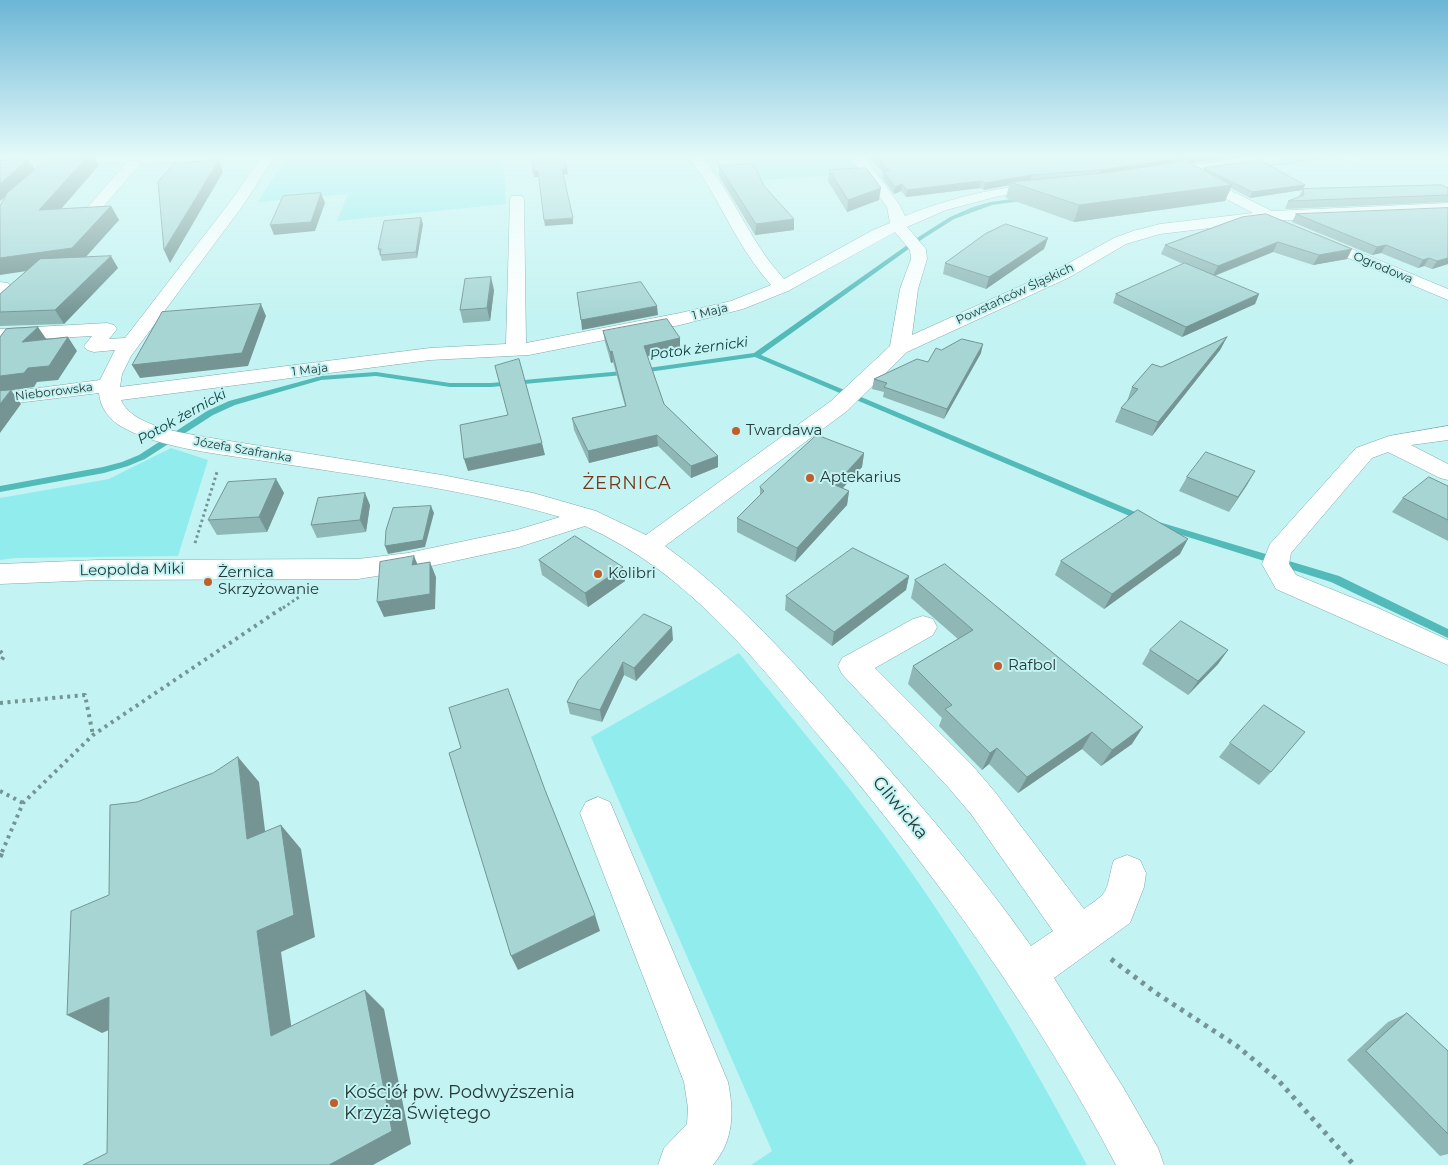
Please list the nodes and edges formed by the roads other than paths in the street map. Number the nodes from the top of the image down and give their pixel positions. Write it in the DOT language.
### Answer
graph roads {
  1 [pos="233,209"];
  2 [pos="517,209"];
  3 [pos="729,209"];
  4 [pos="895,209"];
  5 [pos="938,209"];
  6 [pos="1252,209"];
  7 [pos="1420,209"];
  8 [pos="1266,217"];
  9 [pos="908,237"];
  10 [pos="782,287"];
  11 [pos="1448,295"];
  12 [pos="0,335"];
  13 [pos="130,343"];
  14 [pos="900,348"];
  15 [pos="516,349"];
  16 [pos="109,390"];
  17 [pos="0,399"];
  18 [pos="1448,433"];
  19 [pos="1389,444"];
  20 [pos="1448,473"];
  21 [pos="587,517"];
  22 [pos="648,546"];
  23 [pos="0,574"];
  24 [pos="923,628"];
  25 [pos="1448,653"];
  26 [pos="598,813"];
  27 [pos="1127,873"];
  28 [pos="1080,936"];
  29 [pos="1026,974"];
  30 [pos="681,1165"];
  31 [pos="1141,1165"];
  1 -- 13 [label="street"];
  2 -- 15 [label="street"];
  3 -- 10 [label="street"];
  4 -- 9 [label="street"];
  5 -- 9 [label="street, 1 Maja"];
  6 -- 8 [label="street, Ogrodowa"];
  7 -- 8 [label="street, Powstańców Śląskich"];
  8 -- 11 [label="street, Ogrodowa"];
  8 -- 14 [label="street, Powstańców Śląskich"];
  9 -- 10 [label="street, 1 Maja"];
  9 -- 14 [label="street"];
  10 -- 15 [label="street, 1 Maja"];
  12 -- 13 [label="street"];
  13 -- 16 [label="street"];
  14 -- 22 [label="street, Powstańców Śląskich"];
  15 -- 16 [label="street, 1 Maja"];
  16 -- 17 [label="street, Nieborowska"];
  16 -- 21 [label="street, Józefa Szafranka"];
  18 -- 19 [label="street"];
  19 -- 20 [label="street"];
  19 -- 25 [label="street"];
  21 -- 22 [label="street, Gliwicka"];
  21 -- 23 [label="street, Leopolda Miki"];
  22 -- 29 [label="street, Gliwicka"];
  24 -- 28 [label="street"];
  26 -- 30 [label="street"];
  27 -- 28 [label="street"];
  28 -- 29 [label="street"];
  29 -- 31 [label="street, Gliwicka"];
}
